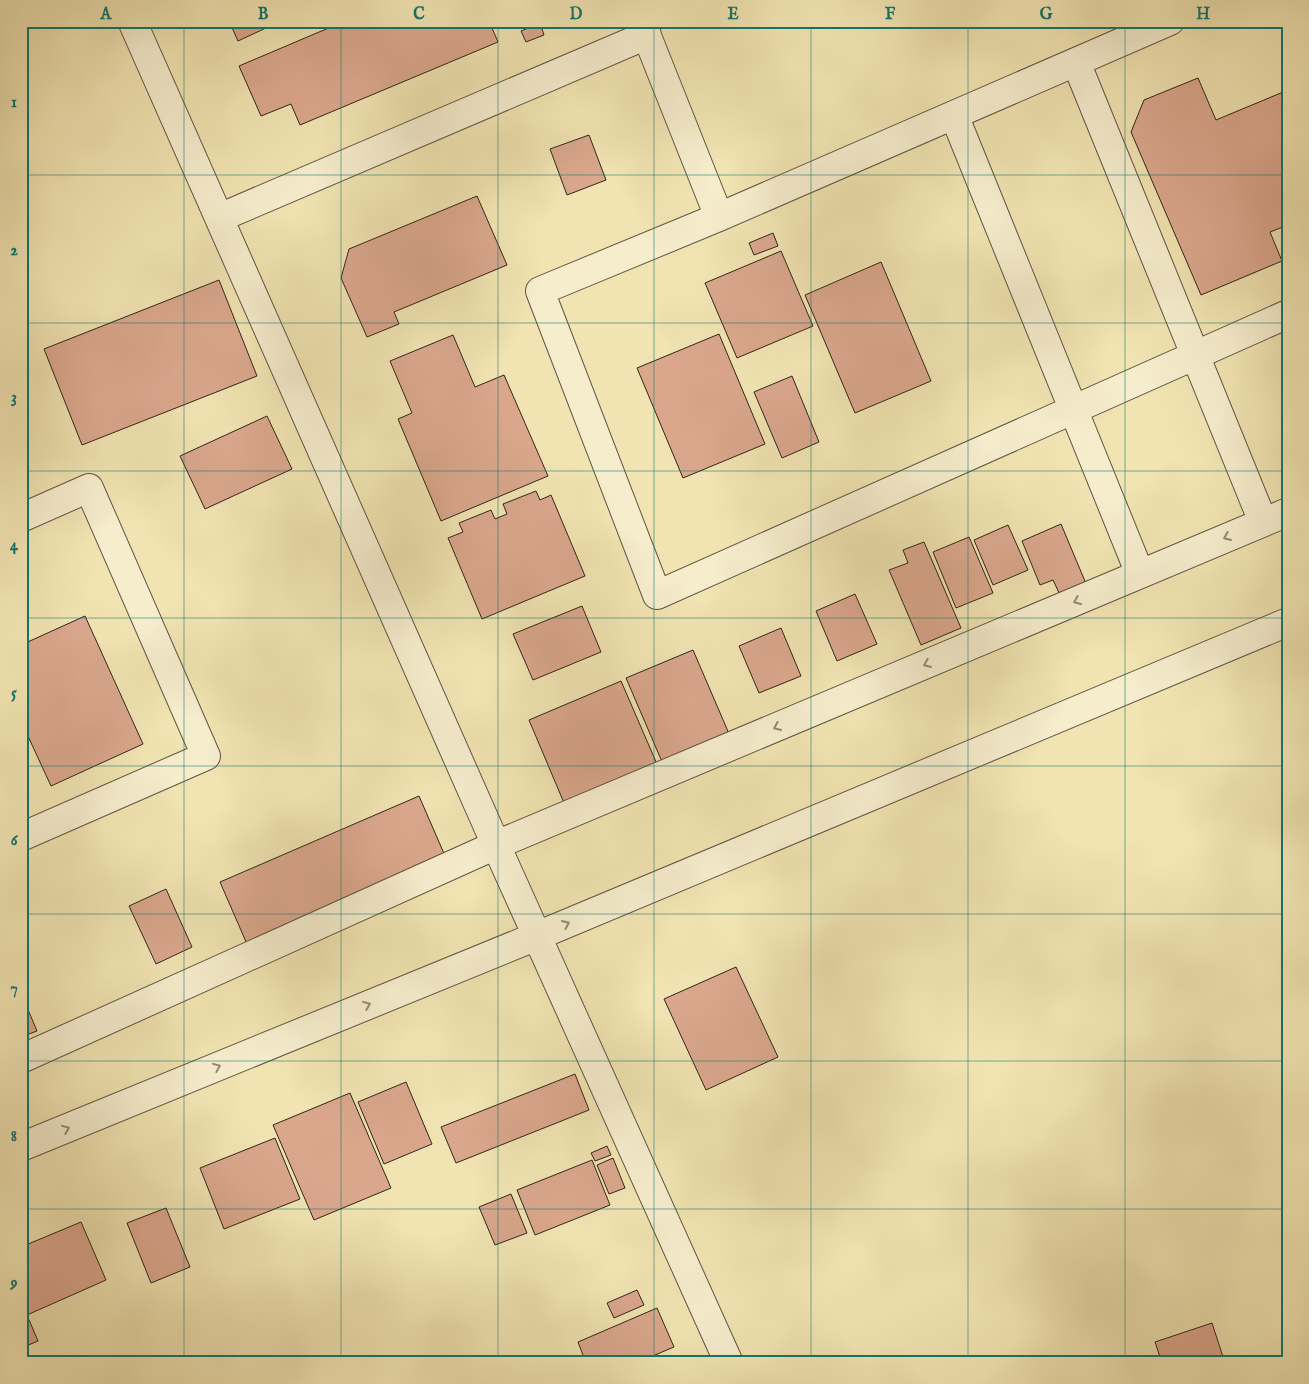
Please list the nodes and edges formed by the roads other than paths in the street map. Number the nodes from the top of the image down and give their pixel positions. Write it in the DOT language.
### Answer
graph roads {
  1 [pos="132,21"];
  2 [pos="1170,21"];
  3 [pos="644,28"];
  4 [pos="1076,62"];
  5 [pos="954,115"];
  6 [pos="719,217"];
  7 [pos="219,218"];
  8 [pos="1288,314"];
  9 [pos="1195,355"];
  10 [pos="1074,409"];
  11 [pos="1288,512"];
  12 [pos="21,518"];
  13 [pos="1263,522"];
  14 [pos="1140,574"];
  15 [pos="1288,622"];
  16 [pos="21,837"];
  17 [pos="496,845"];
  18 [pos="537,936"];
  19 [pos="21,1059"];
  20 [pos="21,1147"];
  21 [pos="729,1363"];
  1 -- 7 [label="street"];
  2 -- 4 [label="street"];
  3 -- 6 [label="street"];
  3 -- 7 [label="street"];
  4 -- 5 [label="street"];
  4 -- 9 [label="street"];
  5 -- 6 [label="street"];
  5 -- 10 [label="street"];
  6 -- 10 [label="street"];
  7 -- 17 [label="street"];
  8 -- 9 [label="street"];
  9 -- 10 [label="street"];
  9 -- 13 [label="street"];
  10 -- 14 [label="street"];
  11 -- 13 [label="street"];
  12 -- 16 [label="street"];
  13 -- 14 [label="street, one-way"];
  14 -- 17 [label="street, one-way"];
  18 -- 15 [label="street, one-way"];
  17 -- 18 [label="street"];
  17 -- 19 [label="street"];
  20 -- 18 [label="street, one-way"];
  18 -- 21 [label="street"];
}
